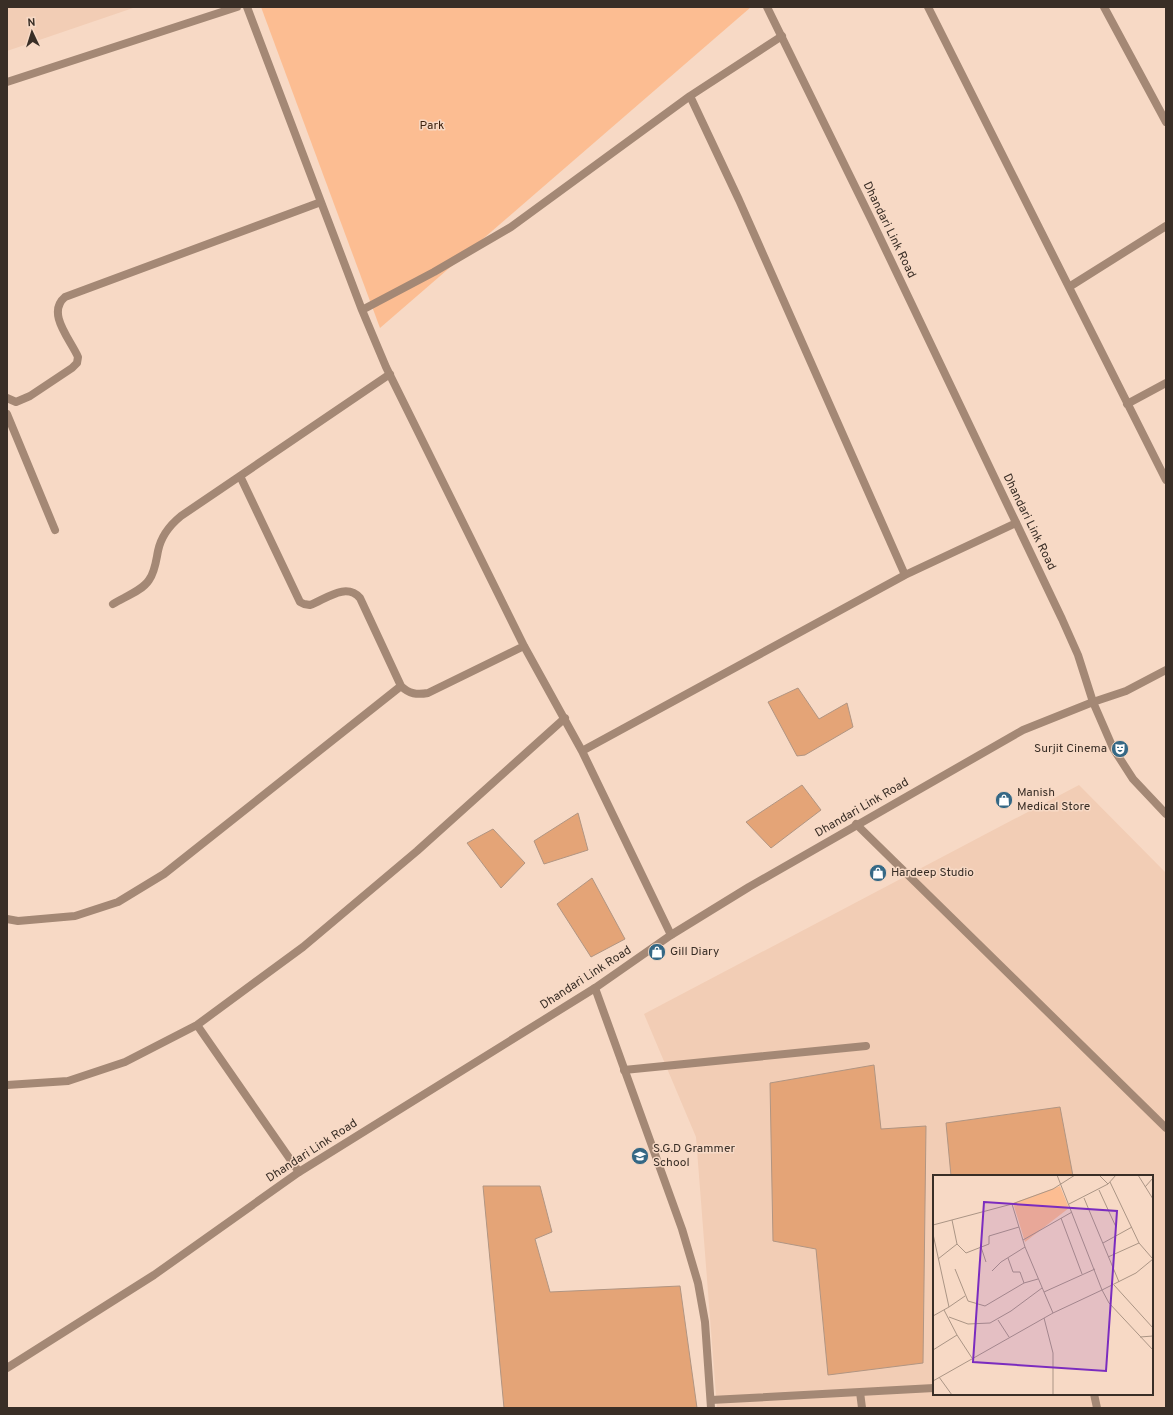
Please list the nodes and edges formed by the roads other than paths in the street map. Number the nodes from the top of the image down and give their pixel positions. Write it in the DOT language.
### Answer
graph roads {
  1 [pos="237,7"];
  2 [pos="247,7"];
  3 [pos="767,7"];
  4 [pos="928,7"];
  5 [pos="1104,7"];
  6 [pos="782,36"];
  7 [pos="7,82"];
  8 [pos="690,96"];
  9 [pos="1166,122"];
  10 [pos="321,202"];
  11 [pos="1166,226"];
  12 [pos="1069,287"];
  13 [pos="362,310"];
  14 [pos="390,374"];
  15 [pos="1166,383"];
  16 [pos="7,398"];
  17 [pos="1127,404"];
  18 [pos="7,414"];
  19 [pos="240,476"];
  20 [pos="1166,480"];
  21 [pos="1016,523"];
  22 [pos="55,530"];
  23 [pos="905,575"];
  24 [pos="113,604"];
  25 [pos="524,646"];
  26 [pos="1166,670"];
  27 [pos="401,686"];
  28 [pos="1093,702"];
  29 [pos="565,718"];
  30 [pos="582,751"];
  31 [pos="1166,814"];
  32 [pos="856,824"];
  33 [pos="7,919"];
  34 [pos="671,935"];
  35 [pos="595,988"];
  36 [pos="197,1025"];
  37 [pos="866,1046"];
  38 [pos="624,1070"];
  39 [pos="7,1085"];
  40 [pos="1166,1128"];
  41 [pos="299,1172"];
  42 [pos="7,1368"];
  43 [pos="933,1388"];
  44 [pos="860,1392"];
  45 [pos="1094,1395"];
  46 [pos="711,1404"];
  47 [pos="862,1408"];
  48 [pos="1096,1408"];
  1 -- 7 [label="street"];
  2 -- 10 [label="street"];
  3 -- 6 [label="street, Dhandari Link Road"];
  4 -- 12 [label="street"];
  5 -- 9 [label="street"];
  6 -- 8 [label="street"];
  6 -- 21 [label="street, Dhandari Link Road"];
  8 -- 13 [label="street"];
  8 -- 23 [label="street"];
  10 -- 13 [label="street"];
  10 -- 16 [label="street"];
  11 -- 12 [label="street"];
  12 -- 17 [label="street"];
  13 -- 14 [label="street"];
  14 -- 19 [label="street"];
  14 -- 25 [label="street"];
  15 -- 17 [label="street"];
  17 -- 20 [label="street"];
  18 -- 22 [label="street"];
  19 -- 24 [label="street"];
  19 -- 27 [label="street"];
  21 -- 23 [label="street"];
  21 -- 28 [label="street, Dhandari Link Road"];
  23 -- 30 [label="street"];
  25 -- 27 [label="street"];
  25 -- 29 [label="street"];
  26 -- 28 [label="street"];
  27 -- 33 [label="street"];
  28 -- 31 [label="street"];
  28 -- 32 [label="street, Dhandari Link Road"];
  29 -- 30 [label="street"];
  29 -- 36 [label="street"];
  30 -- 34 [label="street"];
  32 -- 34 [label="street, Dhandari Link Road"];
  32 -- 40 [label="street"];
  34 -- 35 [label="street, Dhandari Link Road"];
  35 -- 38 [label="street"];
  35 -- 41 [label="street, Dhandari Link Road"];
  36 -- 39 [label="street"];
  36 -- 41 [label="street"];
  37 -- 38 [label="street"];
  38 -- 46 [label="street"];
  41 -- 42 [label="street, Dhandari Link Road"];
  43 -- 44 [label="street"];
  44 -- 46 [label="street"];
  44 -- 47 [label="street"];
  45 -- 48 [label="street"];
}
